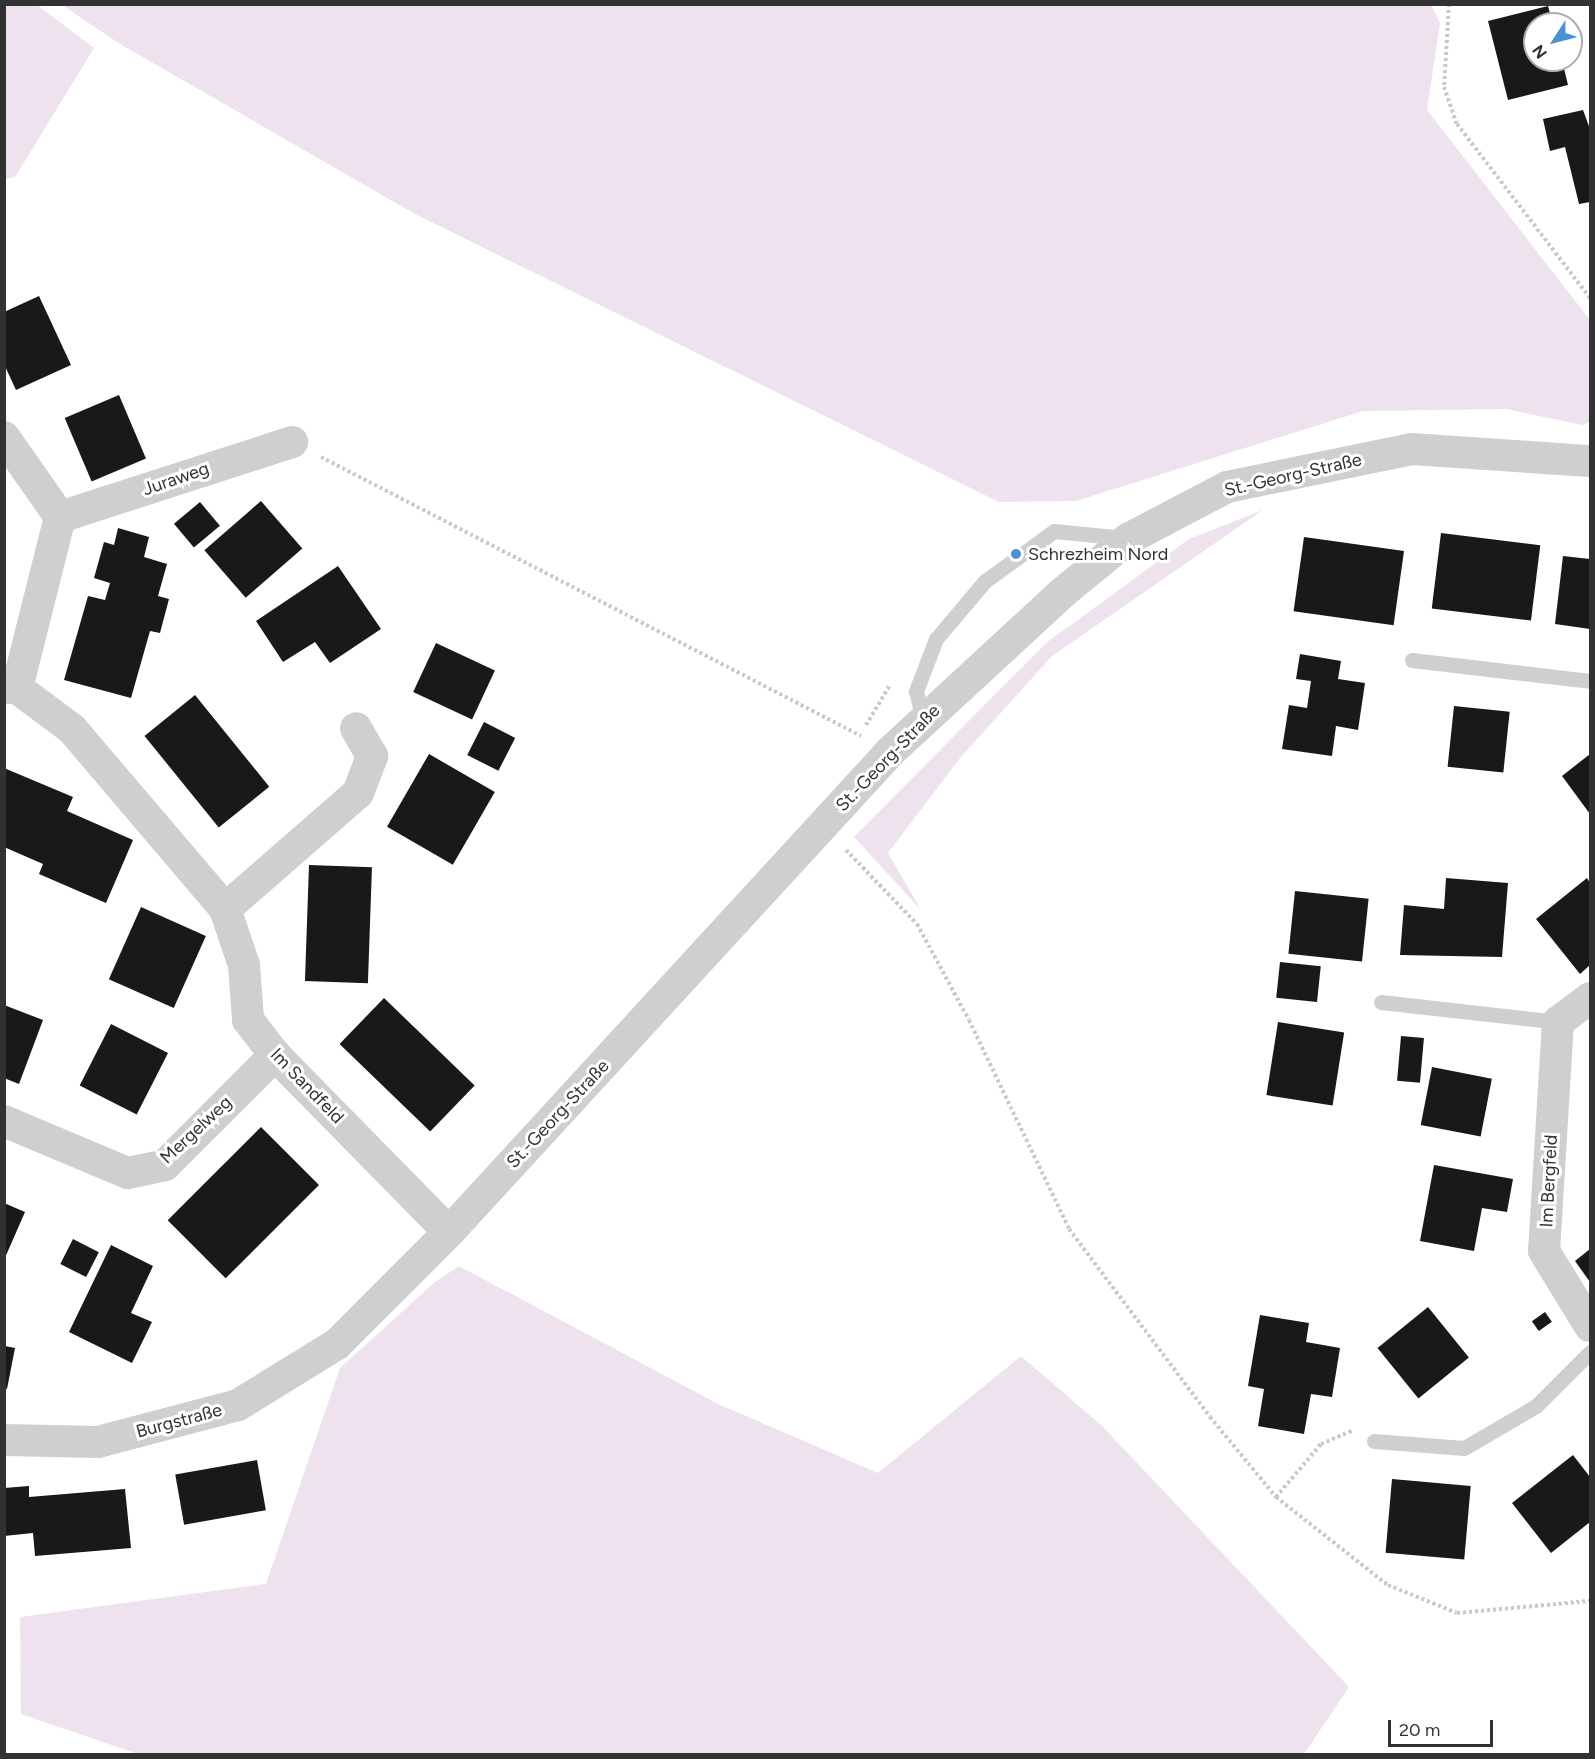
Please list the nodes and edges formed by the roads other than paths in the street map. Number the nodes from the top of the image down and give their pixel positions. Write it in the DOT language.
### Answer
graph roads {
  1 [pos="4,437"];
  2 [pos="292,442"];
  3 [pos="1590,461"];
  4 [pos="60,517"];
  5 [pos="1128,539"];
  6 [pos="1412,660"];
  7 [pos="1590,681"];
  8 [pos="11,688"];
  9 [pos="923,719"];
  10 [pos="356,728"];
  11 [pos="225,909"];
  12 [pos="1590,998"];
  13 [pos="1381,1002"];
  14 [pos="1558,1022"];
  15 [pos="275,1055"];
  16 [pos="4,1121"];
  17 [pos="449,1232"];
  18 [pos="1590,1326"];
  19 [pos="337,1344"];
  20 [pos="1590,1352"];
  21 [pos="4,1440"];
  22 [pos="1374,1441"];
  1 -- 4 [label="street"];
  2 -- 4 [label="street, Juraweg"];
  3 -- 5 [label="street, St.-Georg-Straße"];
  4 -- 8 [label="street"];
  5 -- 9 [label="street, St.-Georg-Straße"];
  5 -- 9 [label="lane"];
  6 -- 7 [label="lane"];
  8 -- 11 [label="street, Im Sandfeld"];
  9 -- 17 [label="street, St.-Georg-Straße"];
  10 -- 11 [label="street"];
  11 -- 15 [label="street, Im Sandfeld"];
  12 -- 14 [label="street"];
  13 -- 14 [label="lane"];
  14 -- 18 [label="street, Im Bergfeld"];
  15 -- 16 [label="street, Mergelweg"];
  15 -- 17 [label="street, Im Sandfeld"];
  17 -- 19 [label="street, St.-Georg-Straße"];
  19 -- 21 [label="street, Burgstraße"];
  20 -- 22 [label="lane"];
}
